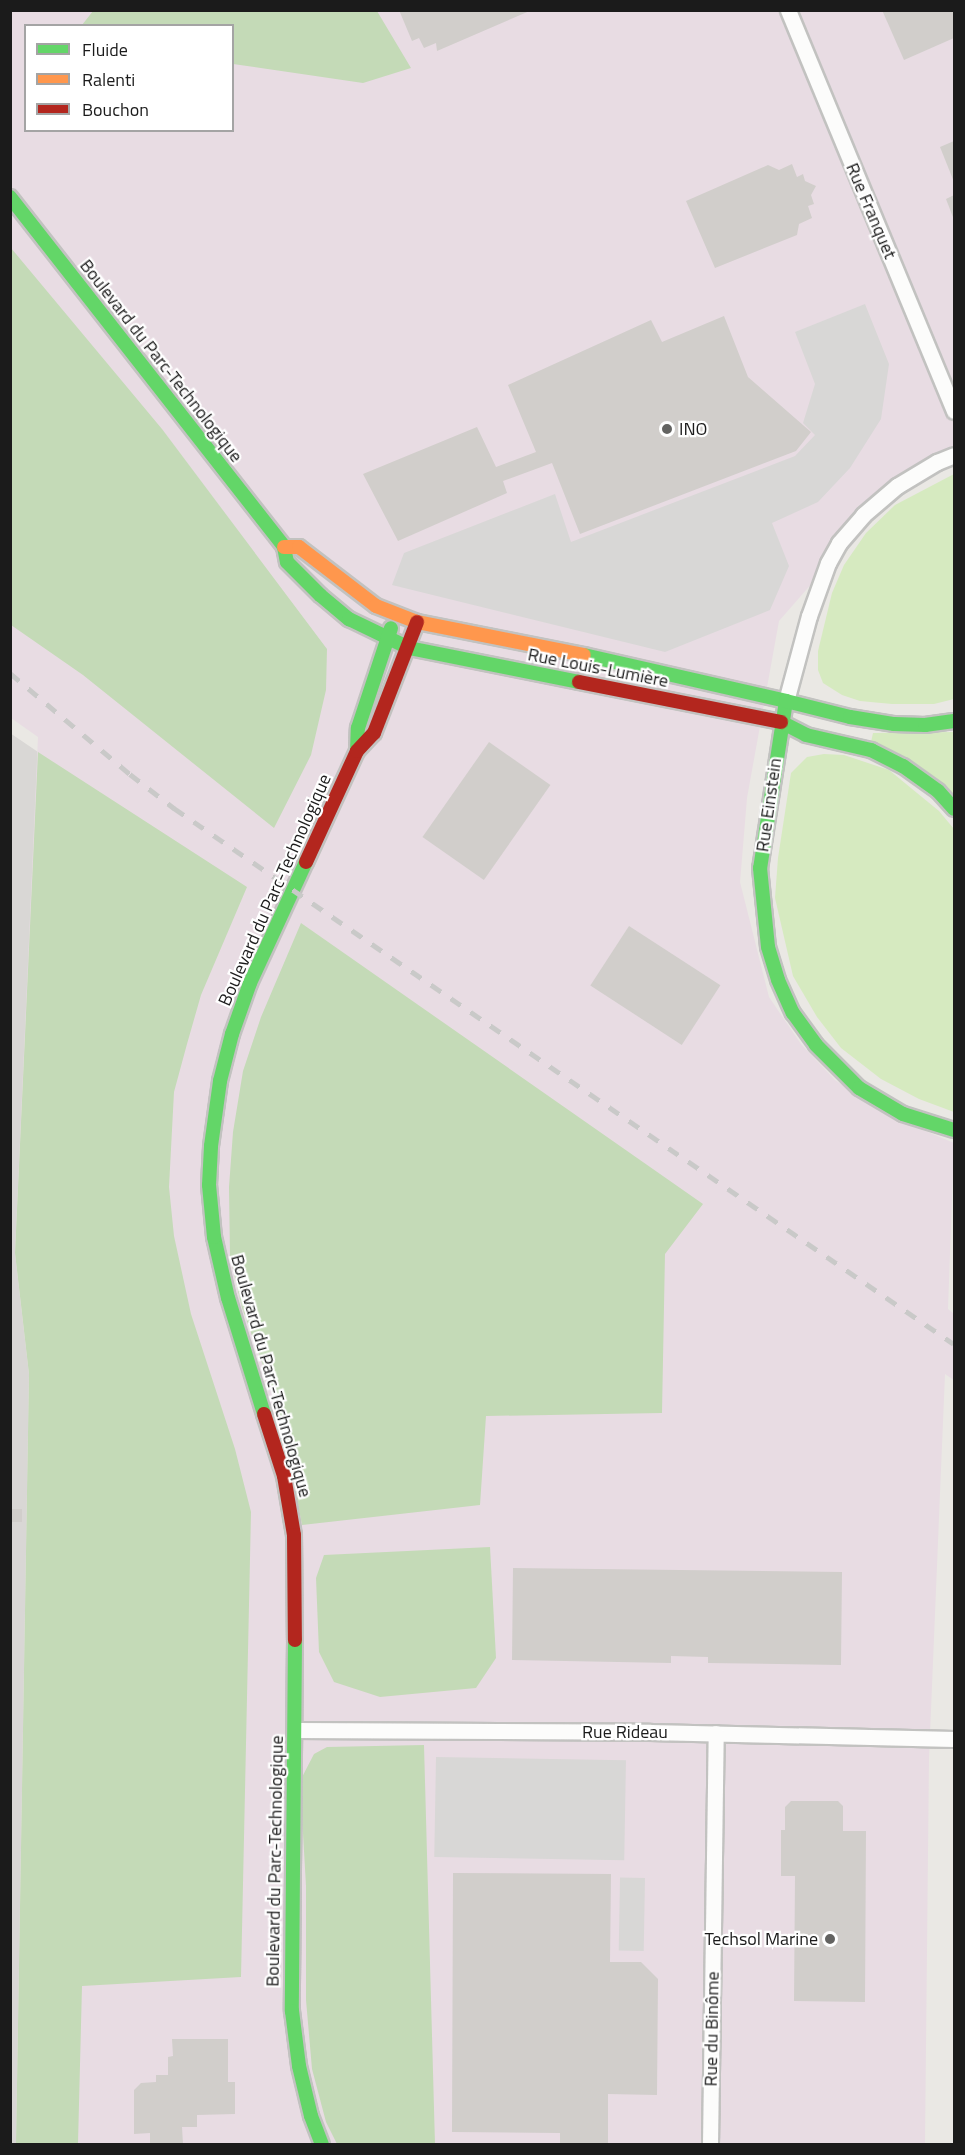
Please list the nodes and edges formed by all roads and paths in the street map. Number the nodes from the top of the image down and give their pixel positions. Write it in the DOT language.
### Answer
graph roads {
  1 [pos="788,10"];
  2 [pos="10,197"];
  3 [pos="954,411"];
  4 [pos="954,455"];
  5 [pos="284,547"];
  6 [pos="396,615"];
  7 [pos="417,622"];
  8 [pos="387,640"];
  9 [pos="409,648"];
  10 [pos="786,701"];
  11 [pos="954,721"];
  12 [pos="781,723"];
  13 [pos="357,751"];
  14 [pos="954,809"];
  15 [pos="954,1130"];
  16 [pos="296,1730"];
  17 [pos="716,1733"];
  18 [pos="954,1739"];
  19 [pos="322,2145"];
  20 [pos="710,2145"];
  1 -- 3 [label="street, Rue Franquet"];
  2 -- 5 [label="main road, Boulevard du Parc-Technologique"];
  4 -- 10 [label="street, Rue Einstein"];
  5 -- 6 [label="main road"];
  5 -- 8 [label="main road, Boulevard du Parc-Technologique"];
  6 -- 7 [label="main road"];
  6 -- 8 [label="main road, Boulevard du Parc-Technologique"];
  7 -- 9 [label="main road, Boulevard du Parc-Technologique"];
  7 -- 10 [label="main road, Rue Louis-Lumière"];
  8 -- 9 [label="main road, Boulevard du Parc-Technologique"];
  8 -- 13 [label="main road, Boulevard du Parc-Technologique"];
  9 -- 12 [label="main road, Rue Louis-Lumière"];
  9 -- 13 [label="main road, Boulevard du Parc-Technologique"];
  10 -- 11 [label="main road, Rue Louis-Lumière"];
  10 -- 12 [label="main road, Rue Einstein"];
  12 -- 14 [label="main road, Rue Louis-Lumière"];
  12 -- 15 [label="main road, Rue Einstein"];
  13 -- 16 [label="main road, Boulevard du Parc-Technologique"];
  16 -- 17 [label="street, Rue Rideau"];
  16 -- 19 [label="main road, Boulevard du Parc-Technologique"];
  17 -- 18 [label="street, Rue Rideau"];
  17 -- 20 [label="street, Rue du Binôme"];
}
